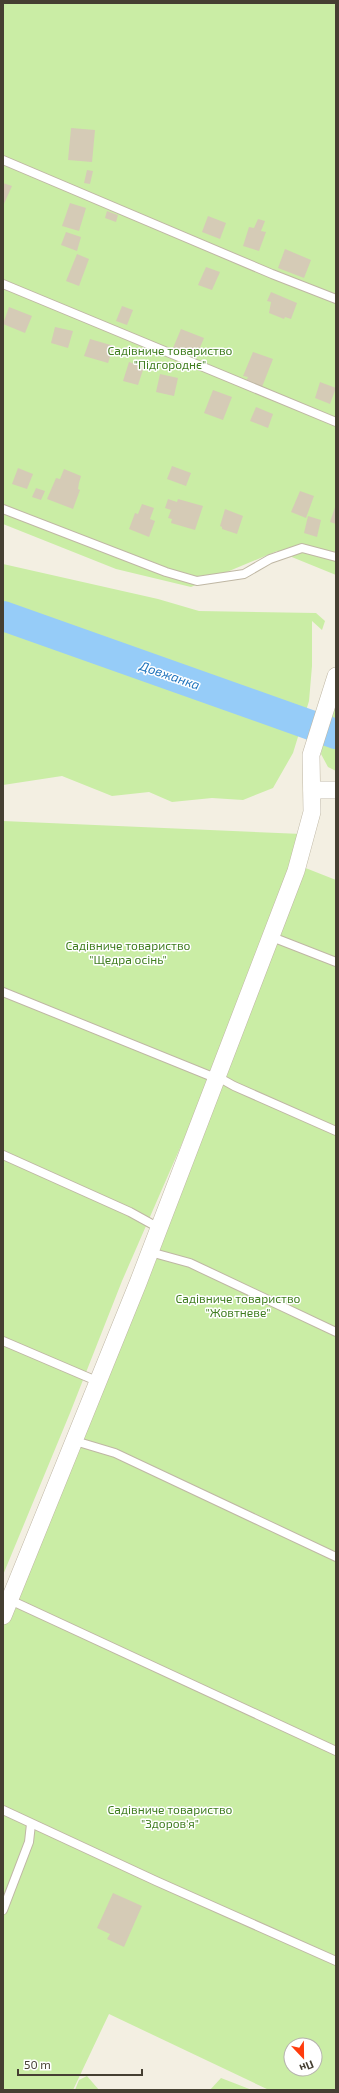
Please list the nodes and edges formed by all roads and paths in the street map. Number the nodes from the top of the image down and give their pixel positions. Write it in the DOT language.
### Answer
graph roads {
  1 [pos="3,160"];
  2 [pos="3,284"];
  3 [pos="336,299"];
  4 [pos="336,422"];
  5 [pos="3,509"];
  6 [pos="336,557"];
  7 [pos="336,676"];
  8 [pos="312,790"];
  9 [pos="336,790"];
  10 [pos="272,937"];
  11 [pos="336,962"];
  12 [pos="3,992"];
  13 [pos="218,1077"];
  14 [pos="336,1130"];
  15 [pos="3,1154"];
  16 [pos="159,1228"];
  17 [pos="150,1252"];
  18 [pos="336,1332"];
  19 [pos="3,1341"];
  20 [pos="99,1382"];
  21 [pos="75,1441"];
  22 [pos="336,1557"];
  23 [pos="10,1600"];
  24 [pos="3,1616"];
  25 [pos="336,1751"];
  26 [pos="3,1810"];
  27 [pos="31,1824"];
  28 [pos="3,1910"];
  29 [pos="336,1961"];
  1 -- 3 [label="lane"];
  2 -- 4 [label="lane"];
  5 -- 6 [label="lane"];
  7 -- 8 [label="street"];
  8 -- 9 [label="street"];
  8 -- 10 [label="street"];
  10 -- 11 [label="lane"];
  10 -- 13 [label="street"];
  12 -- 13 [label="lane"];
  13 -- 14 [label="lane"];
  13 -- 16 [label="street"];
  15 -- 16 [label="lane"];
  16 -- 17 [label="street"];
  17 -- 18 [label="lane"];
  17 -- 20 [label="street"];
  19 -- 20 [label="lane"];
  20 -- 21 [label="street"];
  21 -- 22 [label="lane"];
  21 -- 23 [label="street"];
  23 -- 24 [label="street"];
  23 -- 25 [label="lane"];
  26 -- 27 [label="lane"];
  27 -- 28 [label="lane"];
  27 -- 29 [label="lane"];
}
